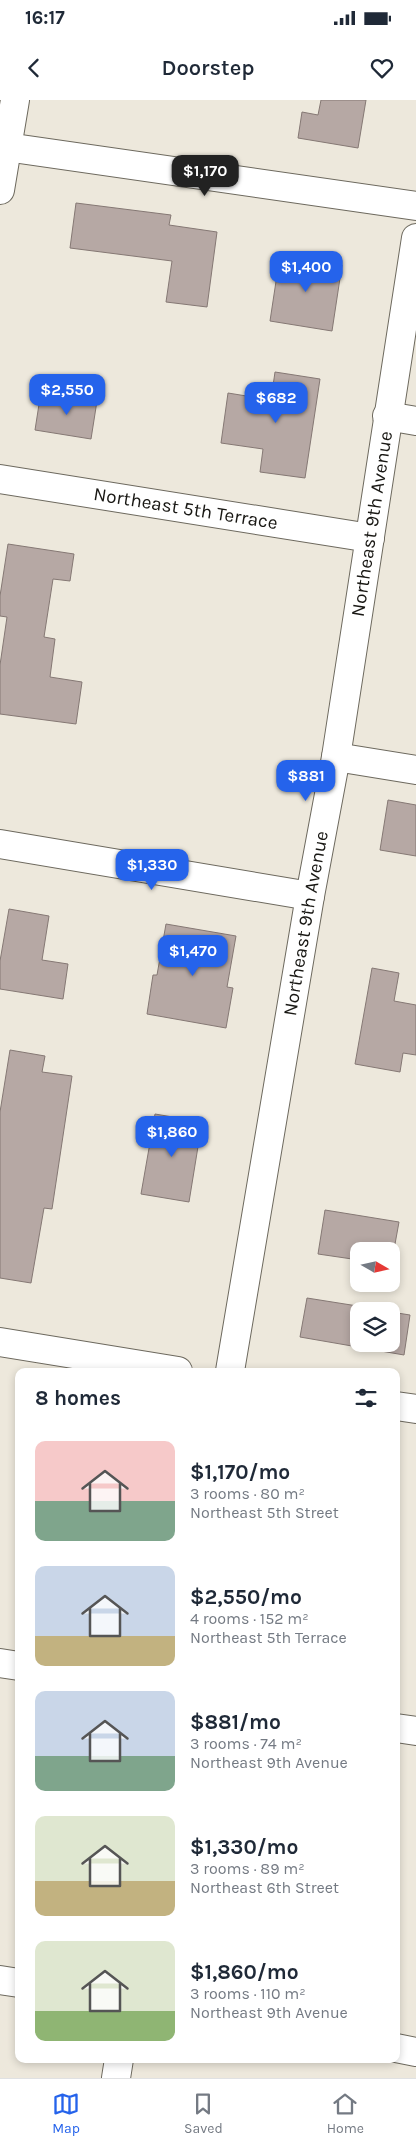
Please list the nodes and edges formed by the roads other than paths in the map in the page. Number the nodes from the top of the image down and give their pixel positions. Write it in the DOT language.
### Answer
graph roads {
  1 [pos="16,100"];
  2 [pos="4,146"];
  3 [pos="0,190"];
  4 [pos="416,206"];
  5 [pos="416,238"];
  6 [pos="387,416"];
  7 [pos="416,421"];
  8 [pos="0,478"];
  9 [pos="370,538"];
  10 [pos="336,757"];
  11 [pos="416,770"];
  12 [pos="0,844"];
  13 [pos="310,896"];
  14 [pos="0,1342"];
  15 [pos="160,1368"];
  16 [pos="231,1368"];
  17 [pos="400,1407"];
  18 [pos="416,1409"];
  19 [pos="0,1662"];
  20 [pos="15,1665"];
  21 [pos="400,1729"];
  22 [pos="416,1731"];
  23 [pos="0,1980"];
  24 [pos="15,1982"];
  25 [pos="400,2049"];
  26 [pos="416,2052"];
  27 [pos="118,2063"];
  28 [pos="116,2078"];
  1 -- 2 [label="street"];
  2 -- 3 [label="street"];
  2 -- 4 [label="street"];
  5 -- 6 [label="street, Northeast 9th Avenue"];
  6 -- 7 [label="street"];
  6 -- 9 [label="street, Northeast 9th Avenue"];
  8 -- 9 [label="street, Northeast 5th Terrace"];
  9 -- 10 [label="street, Northeast 9th Avenue"];
  10 -- 11 [label="street"];
  10 -- 13 [label="street, Northeast 9th Avenue"];
  12 -- 13 [label="street"];
  13 -- 16 [label="street, Northeast 9th Avenue"];
  14 -- 15 [label="street"];
  17 -- 18 [label="street"];
  19 -- 20 [label="street"];
  21 -- 22 [label="street"];
  23 -- 24 [label="street"];
  25 -- 26 [label="street"];
  27 -- 28 [label="street"];
}
